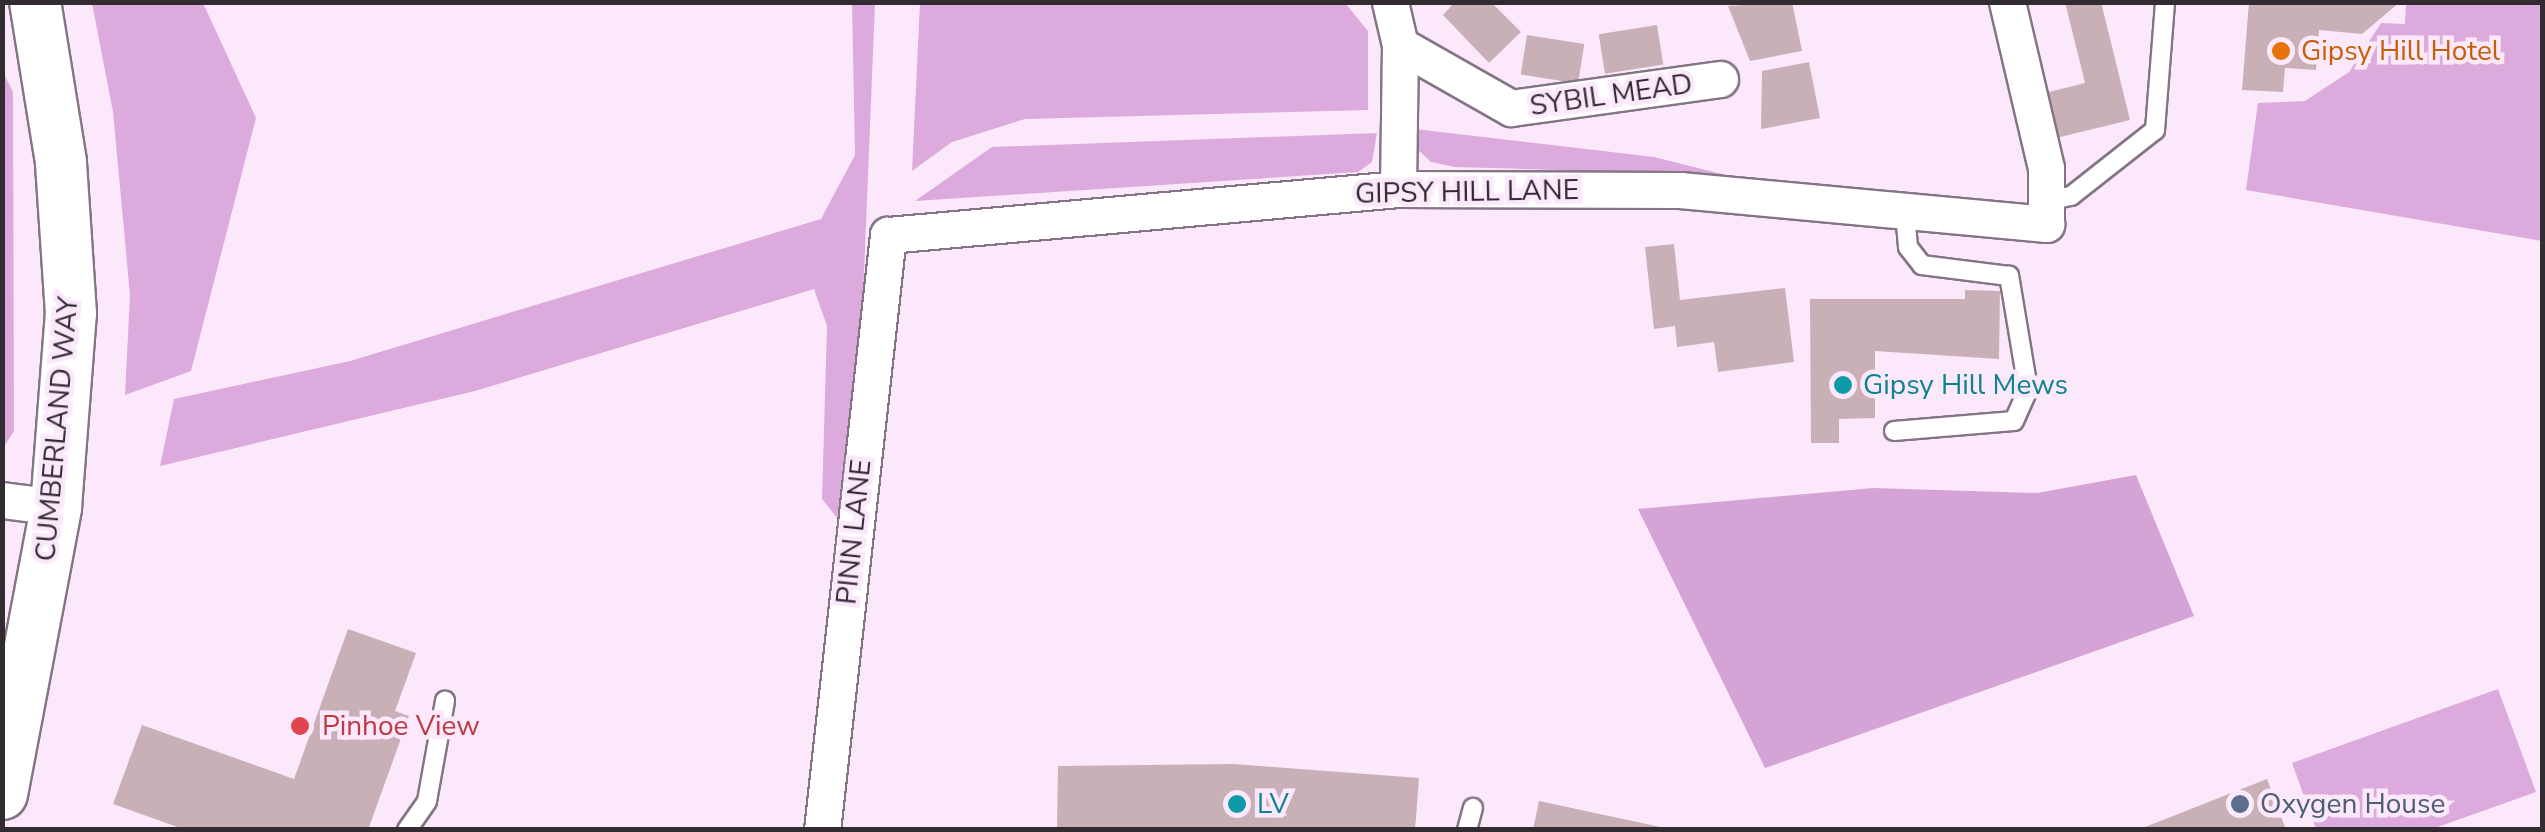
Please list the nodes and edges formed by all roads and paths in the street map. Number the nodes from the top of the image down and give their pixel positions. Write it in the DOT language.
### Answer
graph roads {
  1 [pos="35,2"];
  2 [pos="2007,2"];
  3 [pos="2166,2"];
  4 [pos="1397,5"];
  5 [pos="1400,45"];
  6 [pos="1720,78"];
  7 [pos="1398,189"];
  8 [pos="1905,212"];
  9 [pos="2046,213"];
  10 [pos="888,235"];
  11 [pos="1894,431"];
  12 [pos="2,500"];
  13 [pos="56,507"];
  14 [pos="445,701"];
  15 [pos="2,794"];
  16 [pos="1473,808"];
  17 [pos="407,830"];
  18 [pos="822,830"];
  19 [pos="1466,830"];
  1 -- 13 [label="main road, CUMBERLAND WAY"];
  2 -- 9 [label="street"];
  3 -- 9 [label="lane"];
  4 -- 5 [label="street"];
  5 -- 6 [label="street, SYBIL MEAD"];
  5 -- 7 [label="street"];
  7 -- 8 [label="street, GIPSY HILL LANE"];
  7 -- 10 [label="street, GIPSY HILL LANE"];
  8 -- 9 [label="street, GIPSY HILL LANE"];
  8 -- 11 [label="lane"];
  10 -- 18 [label="street, PINN LANE"];
  12 -- 13 [label="street"];
  13 -- 15 [label="main road, CUMBERLAND WAY"];
  14 -- 17 [label="lane"];
  16 -- 19 [label="lane"];
}
